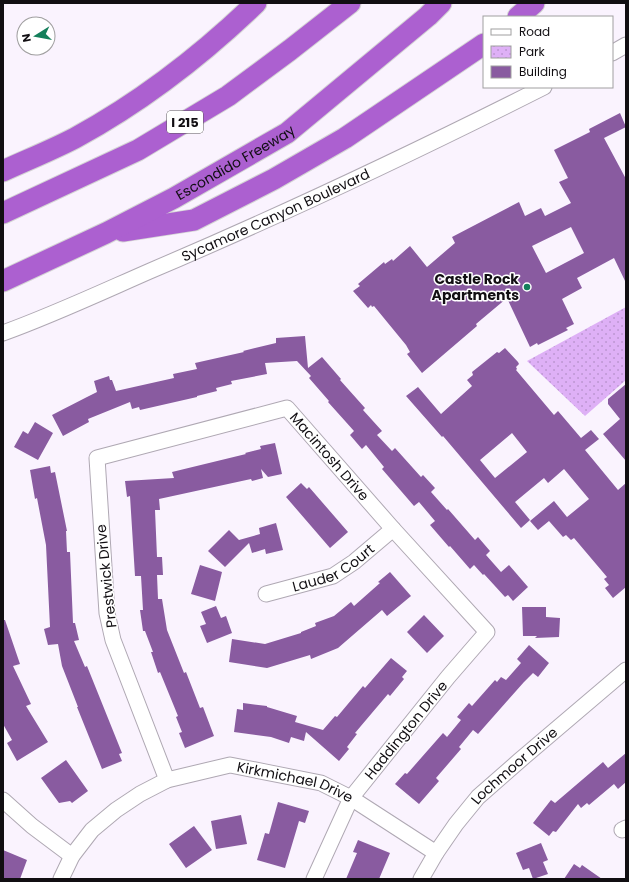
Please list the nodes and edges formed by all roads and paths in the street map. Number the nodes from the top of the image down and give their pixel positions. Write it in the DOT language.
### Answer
graph roads {
  1 [pos="256,3"];
  2 [pos="350,3"];
  3 [pos="441,3"];
  4 [pos="534,3"];
  5 [pos="519,16"];
  6 [pos="483,45"];
  7 [pos="626,46"];
  8 [pos="613,52"];
  9 [pos="542,88"];
  10 [pos="3,171"];
  11 [pos="3,213"];
  12 [pos="106,233"];
  13 [pos="3,281"];
  14 [pos="3,333"];
  15 [pos="98,458"];
  16 [pos="393,529"];
  17 [pos="266,594"];
  18 [pos="487,632"];
  19 [pos="626,670"];
  20 [pos="167,780"];
  21 [pos="351,798"];
  22 [pos="3,800"];
  23 [pos="436,853"];
  24 [pos="72,856"];
  25 [pos="61,879"];
  26 [pos="314,879"];
  27 [pos="422,879"];
  1 -- 10 [label="highway"];
  2 -- 11 [label="highway, I 215"];
  3 -- 12 [label="highway, Escondido Freeway"];
  4 -- 5 [label="highway"];
  6 -- 12 [label="highway"];
  7 -- 8 [label="street"];
  9 -- 14 [label="street, Sycamore Canyon Boulevard"];
  12 -- 13 [label="highway, Escondido Freeway"];
  15 -- 16 [label="street, Macintosh Drive"];
  15 -- 20 [label="street, Prestwick Drive"];
  16 -- 17 [label="street, Lauder Court"];
  16 -- 18 [label="street, Macintosh Drive"];
  18 -- 21 [label="street, Haddington Drive"];
  19 -- 23 [label="street, Lochmoor Drive"];
  20 -- 21 [label="street, Kirkmichael Drive"];
  20 -- 24 [label="street, Kirkmichael Drive"];
  21 -- 23 [label="street, Kirkmichael Drive"];
  21 -- 26 [label="street, Haddington Drive"];
  22 -- 24 [label="street"];
  23 -- 27 [label="street, Lochmoor Drive"];
  24 -- 25 [label="street, Kirkmichael Drive"];
}
